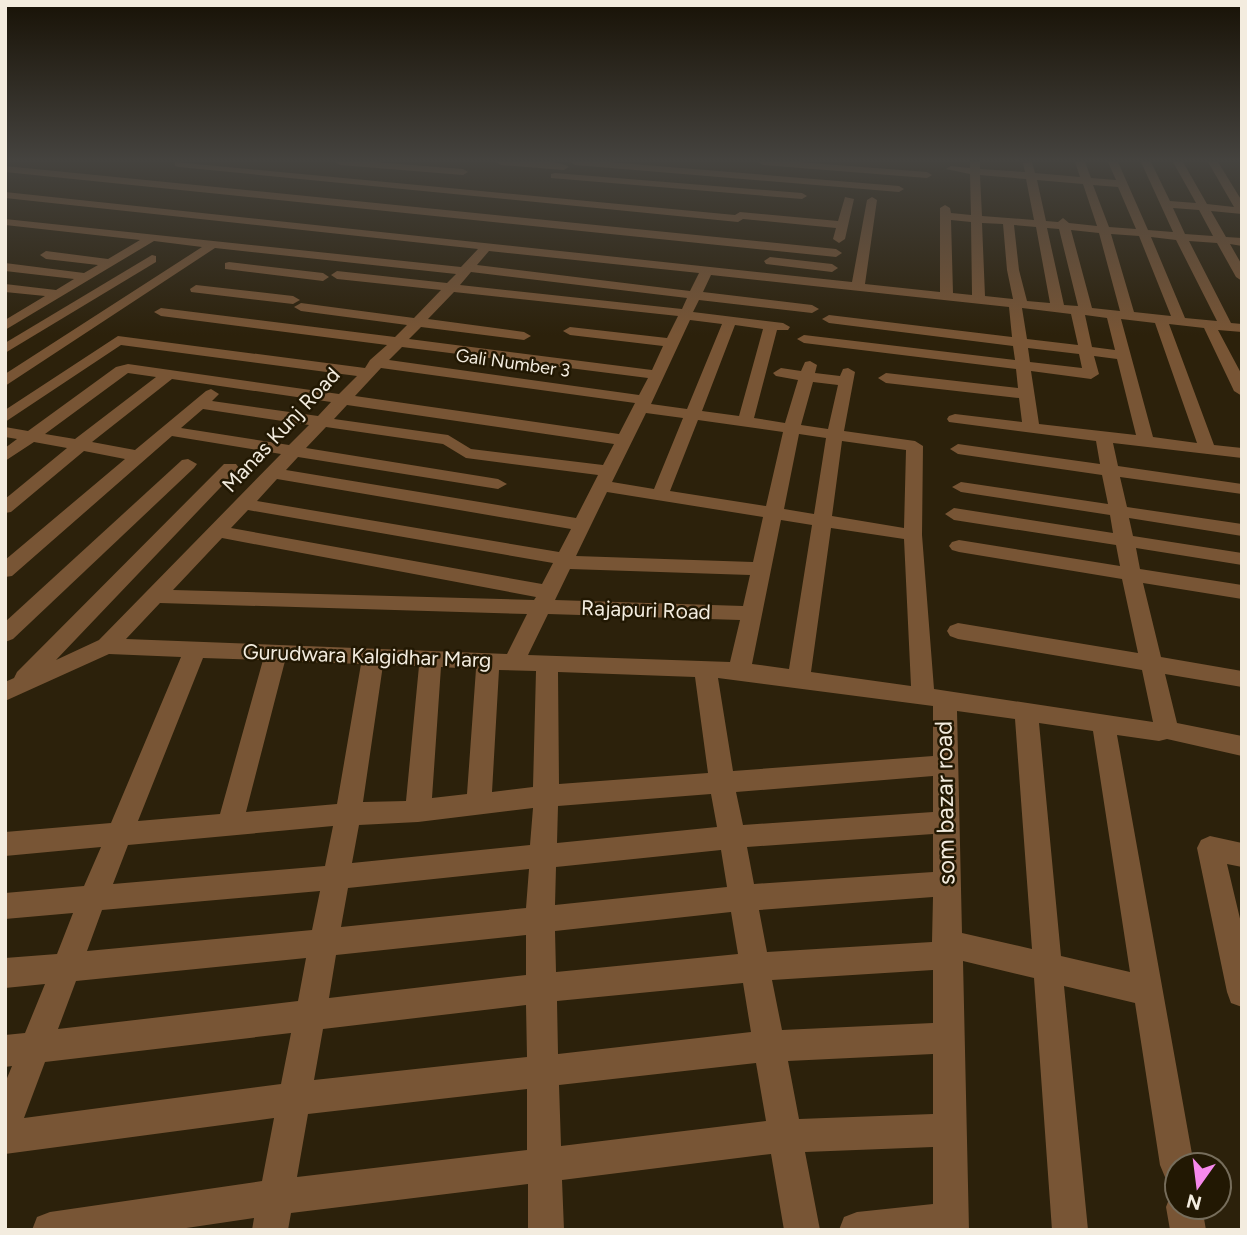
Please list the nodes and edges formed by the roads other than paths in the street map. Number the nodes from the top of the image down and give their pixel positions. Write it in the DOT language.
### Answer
graph roads {
  1 [pos="977,219"];
  2 [pos="93,220"];
  3 [pos="182,220"];
  4 [pos="235,220"];
  5 [pos="350,220"];
  6 [pos="380,220"];
  7 [pos="500,220"];
  8 [pos="735,220"];
  9 [pos="740,220"];
  10 [pos="786,220"];
  11 [pos="843,220"];
  12 [pos="869,220"];
  13 [pos="945,220"];
  14 [pos="987,220"];
  15 [pos="1038,220"];
  16 [pos="1100,220"];
  17 [pos="1138,220"];
  18 [pos="1173,220"];
  19 [pos="1211,220"];
  20 [pos="1008,221"];
  21 [pos="5,222"];
  22 [pos="1039,224"];
  23 [pos="1064,224"];
  24 [pos="843,225"];
  25 [pos="168,228"];
  26 [pos="336,230"];
  27 [pos="746,230"];
  28 [pos="1104,230"];
  29 [pos="500,232"];
  30 [pos="1144,234"];
  31 [pos="826,237"];
  32 [pos="1180,237"];
  33 [pos="151,238"];
  34 [pos="839,239"];
  35 [pos="1222,241"];
  36 [pos="726,242"];
  37 [pos="1242,242"];
  38 [pos="212,245"];
  39 [pos="253,250"];
  40 [pos="836,253"];
  41 [pos="47,255"];
  42 [pos="152,259"];
  43 [pos="474,260"];
  44 [pos="757,260"];
  45 [pos="111,263"];
  46 [pos="229,266"];
  47 [pos="5,267"];
  48 [pos="832,268"];
  49 [pos="710,269"];
  50 [pos="337,275"];
  51 [pos="87,277"];
  52 [pos="323,277"];
  53 [pos="1242,277"];
  54 [pos="796,279"];
  55 [pos="828,282"];
  56 [pos="858,285"];
  57 [pos="5,288"];
  58 [pos="450,288"];
  59 [pos="694,294"];
  60 [pos="58,295"];
  61 [pos="947,296"];
  62 [pos="979,300"];
  63 [pos="5,301"];
  64 [pos="1018,304"];
  65 [pos="40,306"];
  66 [pos="786,306"];
  67 [pos="1058,308"];
  68 [pos="812,309"];
  69 [pos="1082,311"];
  70 [pos="161,312"];
  71 [pos="685,314"];
  72 [pos="1121,315"];
  73 [pos="829,319"];
  74 [pos="1161,320"];
  75 [pos="730,321"];
  76 [pos="1180,321"];
  77 [pos="415,322"];
  78 [pos="6,326"];
  79 [pos="1216,326"];
  80 [pos="1242,328"];
  81 [pos="570,331"];
  82 [pos="524,336"];
  83 [pos="804,339"];
  84 [pos="397,341"];
  85 [pos="1020,341"];
  86 [pos="672,343"];
  87 [pos="5,349"];
  88 [pos="1087,350"];
  89 [pos="1122,355"];
  90 [pos="1023,366"];
  91 [pos="371,368"];
  92 [pos="808,371"];
  93 [pos="781,373"];
  94 [pos="169,374"];
  95 [pos="657,375"];
  96 [pos="886,378"];
  97 [pos="5,381"];
  98 [pos="224,382"];
  99 [pos="1242,391"];
  100 [pos="1026,394"];
  101 [pos="342,399"];
  102 [pos="200,404"];
  103 [pos="643,404"];
  104 [pos="694,415"];
  105 [pos="5,417"];
  106 [pos="955,419"];
  107 [pos="320,422"];
  108 [pos="745,422"];
  109 [pos="792,428"];
  110 [pos="1031,428"];
  111 [pos="169,431"];
  112 [pos="5,432"];
  113 [pos="835,435"];
  114 [pos="1103,436"];
  115 [pos="31,437"];
  116 [pos="624,440"];
  117 [pos="1146,441"];
  118 [pos="79,445"];
  119 [pos="1207,448"];
  120 [pos="958,449"];
  121 [pos="293,450"];
  122 [pos="1242,453"];
  123 [pos="5,456"];
  124 [pos="140,456"];
  125 [pos="188,464"];
  126 [pos="230,468"];
  127 [pos="1110,471"];
  128 [pos="271,473"];
  129 [pos="604,479"];
  130 [pos="498,484"];
  131 [pos="961,487"];
  132 [pos="1242,489"];
  133 [pos="660,495"];
  134 [pos="242,504"];
  135 [pos="5,508"];
  136 [pos="774,512"];
  137 [pos="1120,513"];
  138 [pos="954,514"];
  139 [pos="823,519"];
  140 [pos="581,525"];
  141 [pos="1242,530"];
  142 [pos="217,531"];
  143 [pos="913,535"];
  144 [pos="1125,541"];
  145 [pos="958,546"];
  146 [pos="1242,559"];
  147 [pos="564,560"];
  148 [pos="762,569"];
  149 [pos="5,571"];
  150 [pos="1131,573"];
  151 [pos="1242,592"];
  152 [pos="155,596"];
  153 [pos="544,599"];
  154 [pos="752,613"];
  155 [pos="958,631"];
  156 [pos="5,634"];
  157 [pos="107,646"];
  158 [pos="195,650"];
  159 [pos="276,653"];
  160 [pos="373,656"];
  161 [pos="431,658"];
  162 [pos="488,660"];
  163 [pos="514,661"];
  164 [pos="547,662"];
  165 [pos="1152,663"];
  166 [pos="705,670"];
  167 [pos="739,671"];
  168 [pos="799,678"];
  169 [pos="1242,679"];
  170 [pos="11,690"];
  171 [pos="934,697"];
  172 [pos="1026,711"];
  173 [pos="1103,722"];
  174 [pos="1167,730"];
  175 [pos="1242,746"];
  176 [pos="946,765"];
  177 [pos="722,783"];
  178 [pos="546,796"];
  179 [pos="479,805"];
  180 [pos="418,811"];
  181 [pos="348,814"];
  182 [pos="948,822"];
  183 [pos="230,825"];
  184 [pos="122,832"];
  185 [pos="731,837"];
  186 [pos="5,844"];
  187 [pos="1242,855"];
  188 [pos="543,856"];
  189 [pos="336,877"];
  190 [pos="946,884"];
  191 [pos="93,898"];
  192 [pos="742,898"];
  193 [pos="5,906"];
  194 [pos="540,918"];
  195 [pos="323,943"];
  196 [pos="946,949"];
  197 [pos="66,967"];
  198 [pos="754,967"];
  199 [pos="1046,967"];
  200 [pos="5,974"];
  201 [pos="541,988"];
  202 [pos="1148,991"];
  203 [pos="1242,992"];
  204 [pos="310,1015"];
  205 [pos="949,1038"];
  206 [pos="769,1046"];
  207 [pos="20,1050"];
  208 [pos="543,1073"];
  209 [pos="295,1099"];
  210 [pos="5,1125"];
  211 [pos="950,1130"];
  212 [pos="785,1136"];
  213 [pos="5,1137"];
  214 [pos="1175,1151"];
  215 [pos="544,1163"];
  216 [pos="273,1213"];
  217 [pos="951,1225"];
  218 [pos="50,1230"];
  219 [pos="546,1230"];
  220 [pos="802,1230"];
  221 [pos="857,1230"];
  222 [pos="1070,1230"];
  1 -- 62 [label="street"];
  2 -- 25 [label="street"];
  3 -- 25 [label="street"];
  4 -- 26 [label="street"];
  5 -- 26 [label="street"];
  6 -- 29 [label="street"];
  7 -- 36 [label="street"];
  8 -- 36 [label="street"];
  9 -- 27 [label="street"];
  10 -- 24 [label="street"];
  11 -- 24 [label="street"];
  12 -- 56 [label="street"];
  13 -- 61 [label="street"];
  14 -- 20 [label="street"];
  15 -- 22 [label="street"];
  16 -- 28 [label="street"];
  17 -- 30 [label="street"];
  18 -- 32 [label="street"];
  19 -- 35 [label="street"];
  20 -- 22 [label="street"];
  20 -- 64 [label="street"];
  21 -- 33 [label="street"];
  22 -- 23 [label="street"];
  22 -- 67 [label="street"];
  23 -- 28 [label="street"];
  23 -- 69 [label="street"];
  24 -- 34 [label="street"];
  25 -- 33 [label="street"];
  25 -- 43 [label="street"];
  26 -- 43 [label="street"];
  28 -- 30 [label="street"];
  28 -- 72 [label="street"];
  30 -- 32 [label="street"];
  30 -- 76 [label="street"];
  31 -- 34 [label="street"];
  32 -- 35 [label="street"];
  32 -- 79 [label="street"];
  33 -- 38 [label="street"];
  33 -- 45 [label="street"];
  34 -- 40 [label="street"];
  35 -- 37 [label="street"];
  35 -- 53 [label="street"];
  36 -- 40 [label="street"];
  36 -- 49 [label="street"];
  38 -- 39 [label="street"];
  38 -- 97 [label="street"];
  39 -- 43 [label="street"];
  39 -- 46 [label="street"];
  40 -- 48 [label="street"];
  41 -- 45 [label="street"];
  42 -- 87 [label="street"];
  43 -- 49 [label="street"];
  43 -- 58 [label="street, Manas Kunj Road"];
  43 -- 59 [label="street"];
  44 -- 48 [label="street"];
  45 -- 51 [label="street"];
  46 -- 52 [label="street"];
  46 -- 77 [label="street"];
  47 -- 51 [label="street"];
  48 -- 55 [label="street"];
  49 -- 54 [label="street"];
  49 -- 59 [label="street"];
  50 -- 58 [label="street"];
  51 -- 60 [label="street"];
  54 -- 55 [label="street"];
  54 -- 66 [label="street"];
  55 -- 56 [label="street"];
  56 -- 61 [label="street"];
  57 -- 60 [label="street"];
  58 -- 71 [label="street"];
  58 -- 77 [label="street, Manas Kunj Road"];
  59 -- 66 [label="street"];
  59 -- 71 [label="street"];
  60 -- 65 [label="street"];
  61 -- 62 [label="street"];
  62 -- 64 [label="street"];
  63 -- 65 [label="street"];
  64 -- 67 [label="street"];
  64 -- 85 [label="street"];
  65 -- 78 [label="street"];
  66 -- 68 [label="street"];
  67 -- 69 [label="street"];
  69 -- 72 [label="street"];
  69 -- 88 [label="street"];
  70 -- 84 [label="street"];
  71 -- 75 [label="street"];
  71 -- 86 [label="street"];
  72 -- 74 [label="street"];
  72 -- 89 [label="street"];
  73 -- 85 [label="street"];
  74 -- 76 [label="street"];
  74 -- 119 [label="street"];
  75 -- 104 [label="street"];
  75 -- 108 [label="street"];
  76 -- 79 [label="street"];
  77 -- 82 [label="street"];
  77 -- 84 [label="street, Manas Kunj Road"];
  79 -- 80 [label="street"];
  79 -- 99 [label="street"];
  81 -- 86 [label="street"];
  83 -- 90 [label="street"];
  84 -- 91 [label="street, Manas Kunj Road"];
  84 -- 95 [label="street"];
  85 -- 88 [label="street"];
  85 -- 90 [label="street"];
  86 -- 95 [label="street"];
  88 -- 89 [label="street"];
  88 -- 90 [label="street"];
  89 -- 117 [label="street"];
  90 -- 100 [label="street"];
  91 -- 101 [label="street, Manas Kunj Road"];
  91 -- 103 [label="street, Gali Number 3"];
  91 -- 105 [label="street, Gali Number 3"];
  92 -- 93 [label="street"];
  92 -- 109 [label="street"];
  92 -- 113 [label="street"];
  94 -- 98 [label="street"];
  94 -- 115 [label="street"];
  94 -- 118 [label="street"];
  95 -- 103 [label="street"];
  96 -- 100 [label="street"];
  98 -- 101 [label="street"];
  98 -- 102 [label="street"];
  100 -- 110 [label="street"];
  101 -- 107 [label="street, Manas Kunj Road"];
  101 -- 116 [label="street"];
  102 -- 107 [label="street"];
  102 -- 111 [label="street"];
  103 -- 104 [label="street, Gali Number 3"];
  103 -- 116 [label="street"];
  104 -- 108 [label="street, Gali Number 3"];
  104 -- 133 [label="street"];
  106 -- 110 [label="street"];
  107 -- 121 [label="street, Manas Kunj Road"];
  107 -- 129 [label="street"];
  108 -- 109 [label="street, Gali Number 3"];
  109 -- 113 [label="street, Gali Number 3"];
  109 -- 136 [label="street"];
  110 -- 114 [label="street"];
  111 -- 121 [label="street"];
  111 -- 124 [label="street"];
  112 -- 115 [label="street"];
  113 -- 139 [label="street"];
  113 -- 143 [label="street, Gali Number 3"];
  114 -- 117 [label="street"];
  114 -- 127 [label="street"];
  115 -- 118 [label="street"];
  115 -- 123 [label="street"];
  116 -- 129 [label="street"];
  117 -- 119 [label="street"];
  118 -- 124 [label="street"];
  118 -- 135 [label="street"];
  119 -- 122 [label="street"];
  120 -- 127 [label="street"];
  121 -- 128 [label="street, Manas Kunj Road"];
  121 -- 130 [label="street"];
  124 -- 149 [label="street"];
  125 -- 156 [label="street"];
  126 -- 170 [label="street"];
  127 -- 132 [label="street"];
  127 -- 137 [label="street"];
  128 -- 134 [label="street, Manas Kunj Road"];
  128 -- 140 [label="street"];
  129 -- 133 [label="street"];
  129 -- 140 [label="street"];
  131 -- 137 [label="street"];
  133 -- 136 [label="street"];
  134 -- 142 [label="street, Manas Kunj Road"];
  134 -- 147 [label="street"];
  136 -- 139 [label="street"];
  136 -- 148 [label="street"];
  137 -- 141 [label="street"];
  137 -- 144 [label="street"];
  138 -- 144 [label="street"];
  139 -- 143 [label="street"];
  139 -- 168 [label="street"];
  140 -- 147 [label="street"];
  142 -- 152 [label="street, Manas Kunj Road"];
  142 -- 153 [label="street"];
  143 -- 171 [label="street"];
  144 -- 146 [label="street"];
  144 -- 150 [label="street"];
  145 -- 150 [label="street"];
  147 -- 148 [label="street"];
  147 -- 153 [label="street"];
  148 -- 154 [label="street"];
  150 -- 151 [label="street"];
  150 -- 165 [label="street"];
  152 -- 153 [label="street"];
  152 -- 157 [label="street, Manas Kunj Road"];
  153 -- 154 [label="street, Rajapuri Road"];
  153 -- 163 [label="street"];
  154 -- 167 [label="street"];
  155 -- 165 [label="street"];
  157 -- 158 [label="street, Gurudwara Kalgidhar Marg"];
  157 -- 170 [label="street, Gurudwara Kalgidhar Marg"];
  158 -- 159 [label="street, Gurudwara Kalgidhar Marg"];
  158 -- 184 [label="street"];
  159 -- 160 [label="street, Gurudwara Kalgidhar Marg"];
  159 -- 183 [label="street"];
  160 -- 161 [label="street, Gurudwara Kalgidhar Marg"];
  160 -- 181 [label="street"];
  161 -- 162 [label="street, Gurudwara Kalgidhar Marg"];
  161 -- 180 [label="street"];
  162 -- 163 [label="street, Gurudwara Kalgidhar Marg"];
  162 -- 179 [label="street"];
  163 -- 164 [label="street, Gurudwara Kalgidhar Marg"];
  164 -- 166 [label="street, Gurudwara Kalgidhar Marg"];
  164 -- 178 [label="street"];
  165 -- 169 [label="street"];
  165 -- 174 [label="street"];
  166 -- 167 [label="street, Gurudwara Kalgidhar Marg"];
  166 -- 177 [label="street"];
  167 -- 168 [label="street, Gurudwara Kalgidhar Marg"];
  168 -- 171 [label="street, Gurudwara Kalgidhar Marg"];
  171 -- 172 [label="street, som bazar road"];
  171 -- 176 [label="street, som bazar road"];
  172 -- 173 [label="street, som bazar road"];
  172 -- 199 [label="street"];
  173 -- 174 [label="street, som bazar road"];
  173 -- 202 [label="street"];
  174 -- 175 [label="street, som bazar road"];
  176 -- 177 [label="street"];
  176 -- 182 [label="street, som bazar road"];
  177 -- 178 [label="street"];
  177 -- 185 [label="street"];
  178 -- 179 [label="street"];
  178 -- 188 [label="street"];
  179 -- 180 [label="street"];
  180 -- 181 [label="street"];
  181 -- 183 [label="street"];
  181 -- 189 [label="street"];
  182 -- 185 [label="street"];
  182 -- 190 [label="street, som bazar road"];
  183 -- 184 [label="street"];
  184 -- 186 [label="street"];
  184 -- 191 [label="street"];
  185 -- 188 [label="street"];
  185 -- 192 [label="street"];
  187 -- 203 [label="street"];
  188 -- 189 [label="street"];
  188 -- 194 [label="street"];
  189 -- 191 [label="street"];
  189 -- 195 [label="street"];
  190 -- 192 [label="street"];
  190 -- 196 [label="street, som bazar road"];
  191 -- 193 [label="street"];
  191 -- 197 [label="street"];
  192 -- 194 [label="street"];
  192 -- 198 [label="street"];
  194 -- 195 [label="street"];
  194 -- 201 [label="street"];
  195 -- 197 [label="street"];
  195 -- 204 [label="street"];
  196 -- 198 [label="street"];
  196 -- 199 [label="street"];
  196 -- 205 [label="street, som bazar road"];
  197 -- 200 [label="street"];
  197 -- 207 [label="street"];
  198 -- 201 [label="street"];
  198 -- 206 [label="street"];
  199 -- 202 [label="street"];
  199 -- 222 [label="street"];
  201 -- 204 [label="street"];
  201 -- 208 [label="street"];
  202 -- 214 [label="street"];
  204 -- 207 [label="street"];
  204 -- 209 [label="street"];
  205 -- 206 [label="street"];
  205 -- 211 [label="street, som bazar road"];
  206 -- 208 [label="street"];
  206 -- 212 [label="street"];
  207 -- 210 [label="street"];
  208 -- 209 [label="street"];
  208 -- 215 [label="street"];
  209 -- 213 [label="street"];
  209 -- 216 [label="street"];
  211 -- 212 [label="street"];
  211 -- 217 [label="street, som bazar road"];
  212 -- 215 [label="street"];
  212 -- 220 [label="street"];
  215 -- 216 [label="street"];
  215 -- 219 [label="street"];
  216 -- 218 [label="street"];
  217 -- 221 [label="street"];
}
